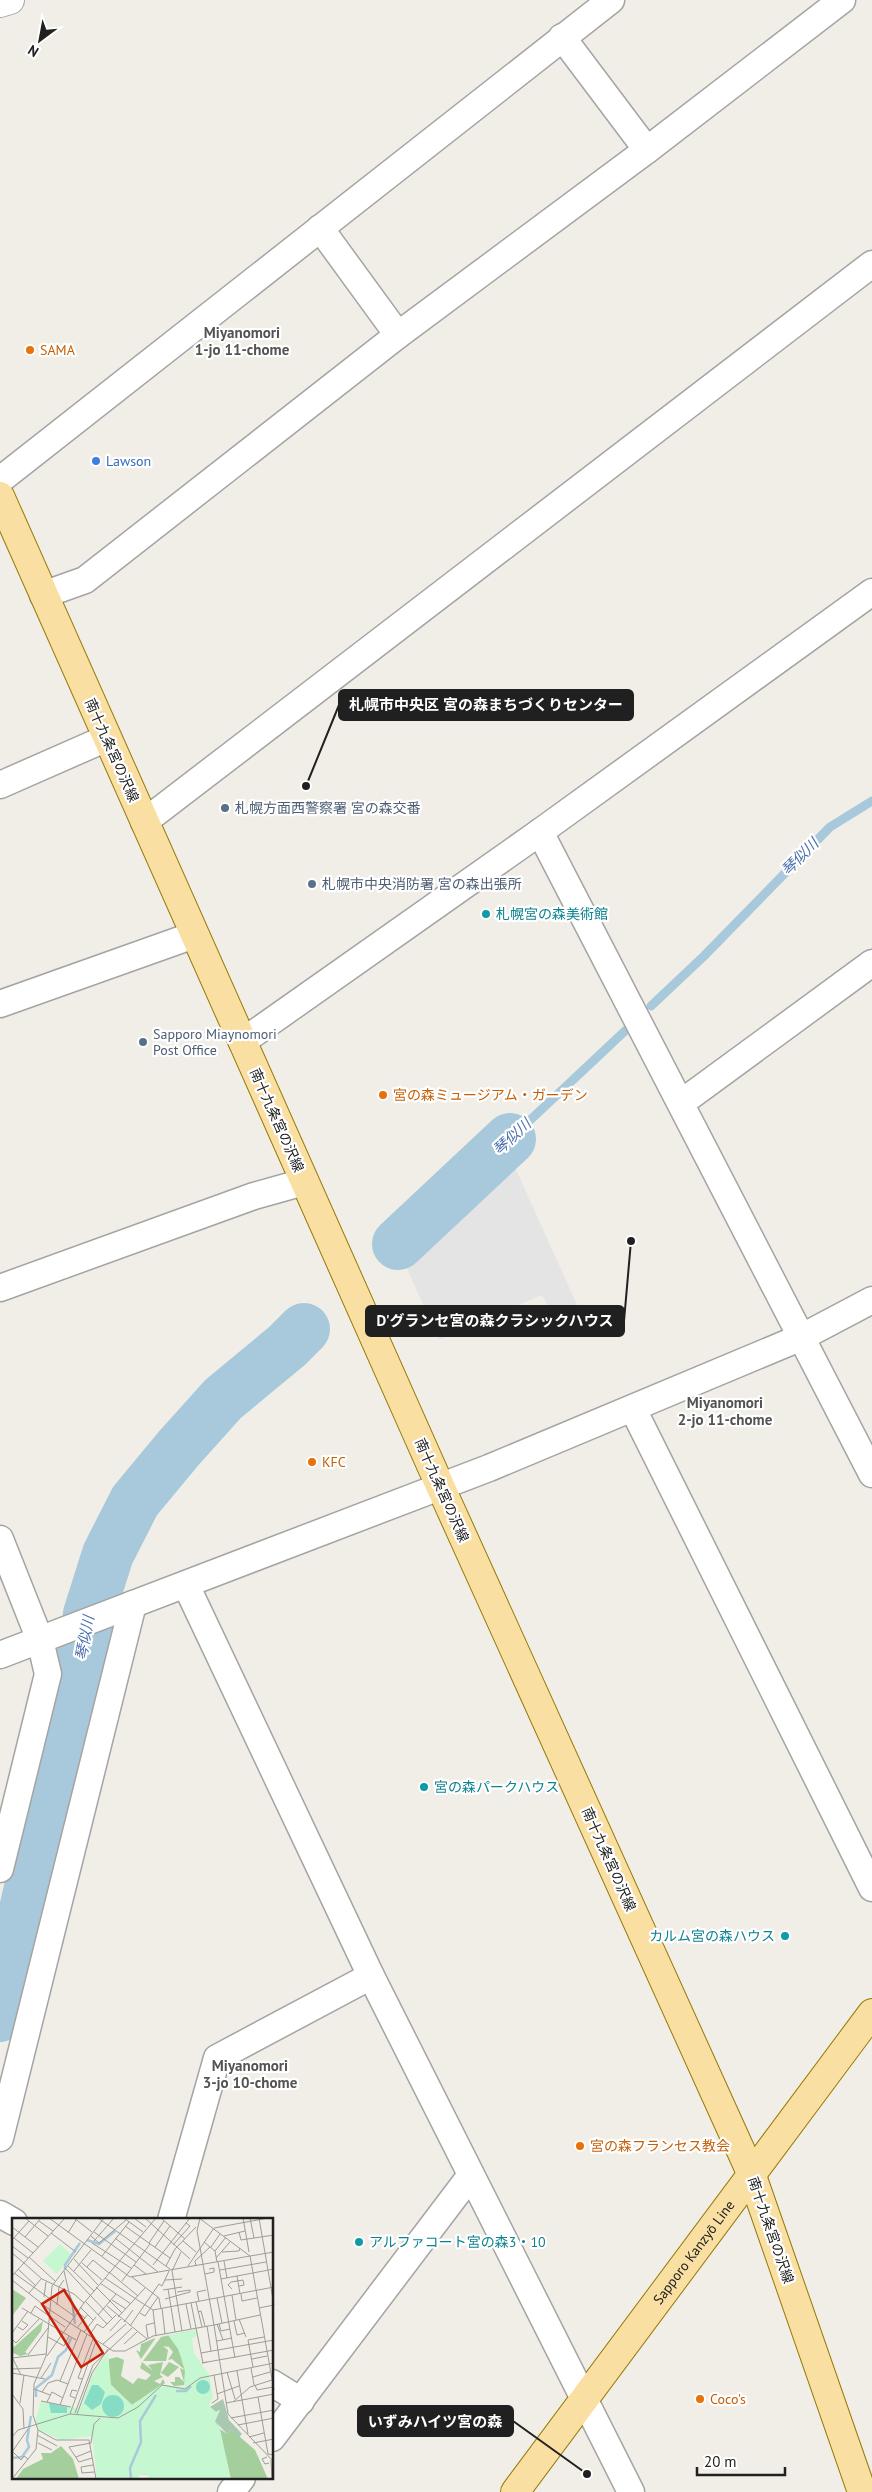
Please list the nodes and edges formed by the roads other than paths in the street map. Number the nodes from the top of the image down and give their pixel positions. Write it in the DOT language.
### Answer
graph roads {
  1 [pos="10,0"];
  2 [pos="611,0"];
  3 [pos="842,0"];
  4 [pos="0,3"];
  5 [pos="562,37"];
  6 [pos="646,150"];
  7 [pos="320,228"];
  8 [pos="872,264"];
  9 [pos="398,335"];
  10 [pos="0,480"];
  11 [pos="0,496"];
  12 [pos="872,592"];
  13 [pos="43,595"];
  14 [pos="107,738"];
  15 [pos="0,785"];
  16 [pos="144,822"];
  17 [pos="540,832"];
  18 [pos="194,935"];
  19 [pos="872,963"];
  20 [pos="0,1004"];
  21 [pos="242,1042"];
  22 [pos="681,1103"];
  23 [pos="304,1182"];
  24 [pos="0,1288"];
  25 [pos="872,1300"];
  26 [pos="802,1337"];
  27 [pos="633,1409"];
  28 [pos="872,1474"];
  29 [pos="441,1488"];
  30 [pos="0,1539"];
  31 [pos="186,1585"];
  32 [pos="121,1609"];
  33 [pos="40,1640"];
  34 [pos="0,1655"];
  35 [pos="0,1869"];
  36 [pos="872,1888"];
  37 [pos="371,1976"];
  38 [pos="872,2013"];
  39 [pos="0,2138"];
  40 [pos="751,2173"];
  41 [pos="471,2176"];
  42 [pos="0,2214"];
  43 [pos="172,2218"];
  44 [pos="12,2221"];
  45 [pos="274,2384"];
  46 [pos="585,2398"];
  47 [pos="301,2401"];
  48 [pos="274,2435"];
  49 [pos="240,2480"];
  50 [pos="231,2492"];
  51 [pos="515,2492"];
  52 [pos="631,2492"];
  53 [pos="862,2492"];
  1 -- 4 [label="street"];
  2 -- 5 [label="street"];
  3 -- 6 [label="street"];
  5 -- 6 [label="street"];
  5 -- 7 [label="street"];
  6 -- 9 [label="street"];
  7 -- 9 [label="street"];
  7 -- 10 [label="street"];
  8 -- 16 [label="street"];
  9 -- 13 [label="street"];
  11 -- 13 [label="main road, 南十九条宮の沢線"];
  12 -- 17 [label="street"];
  13 -- 14 [label="main road, 南十九条宮の沢線"];
  14 -- 15 [label="street"];
  14 -- 16 [label="main road, 南十九条宮の沢線"];
  16 -- 18 [label="main road, 南十九条宮の沢線"];
  17 -- 21 [label="street"];
  17 -- 22 [label="street"];
  18 -- 20 [label="street"];
  18 -- 21 [label="main road, 南十九条宮の沢線"];
  19 -- 22 [label="street"];
  21 -- 23 [label="main road, 南十九条宮の沢線"];
  22 -- 26 [label="street"];
  23 -- 24 [label="street"];
  23 -- 29 [label="main road, 南十九条宮の沢線"];
  25 -- 26 [label="street"];
  26 -- 27 [label="street"];
  26 -- 28 [label="street"];
  27 -- 29 [label="street"];
  27 -- 36 [label="street"];
  29 -- 31 [label="street"];
  29 -- 40 [label="main road, 南十九条宮の沢線"];
  30 -- 33 [label="street"];
  31 -- 32 [label="street"];
  31 -- 37 [label="street"];
  32 -- 33 [label="street"];
  32 -- 39 [label="street"];
  33 -- 34 [label="street"];
  33 -- 35 [label="street"];
  37 -- 41 [label="street"];
  37 -- 43 [label="street"];
  38 -- 40 [label="main road, Sapporo Kanzyō Line"];
  40 -- 46 [label="main road, Sapporo Kanzyō Line"];
  40 -- 53 [label="main road, 南十九条宮の沢線"];
  41 -- 46 [label="street"];
  41 -- 47 [label="street"];
  42 -- 44 [label="street"];
  45 -- 47 [label="street"];
  46 -- 51 [label="main road, Sapporo Kanzyō Line"];
  46 -- 52 [label="street"];
  47 -- 48 [label="street"];
  49 -- 50 [label="street"];
}
